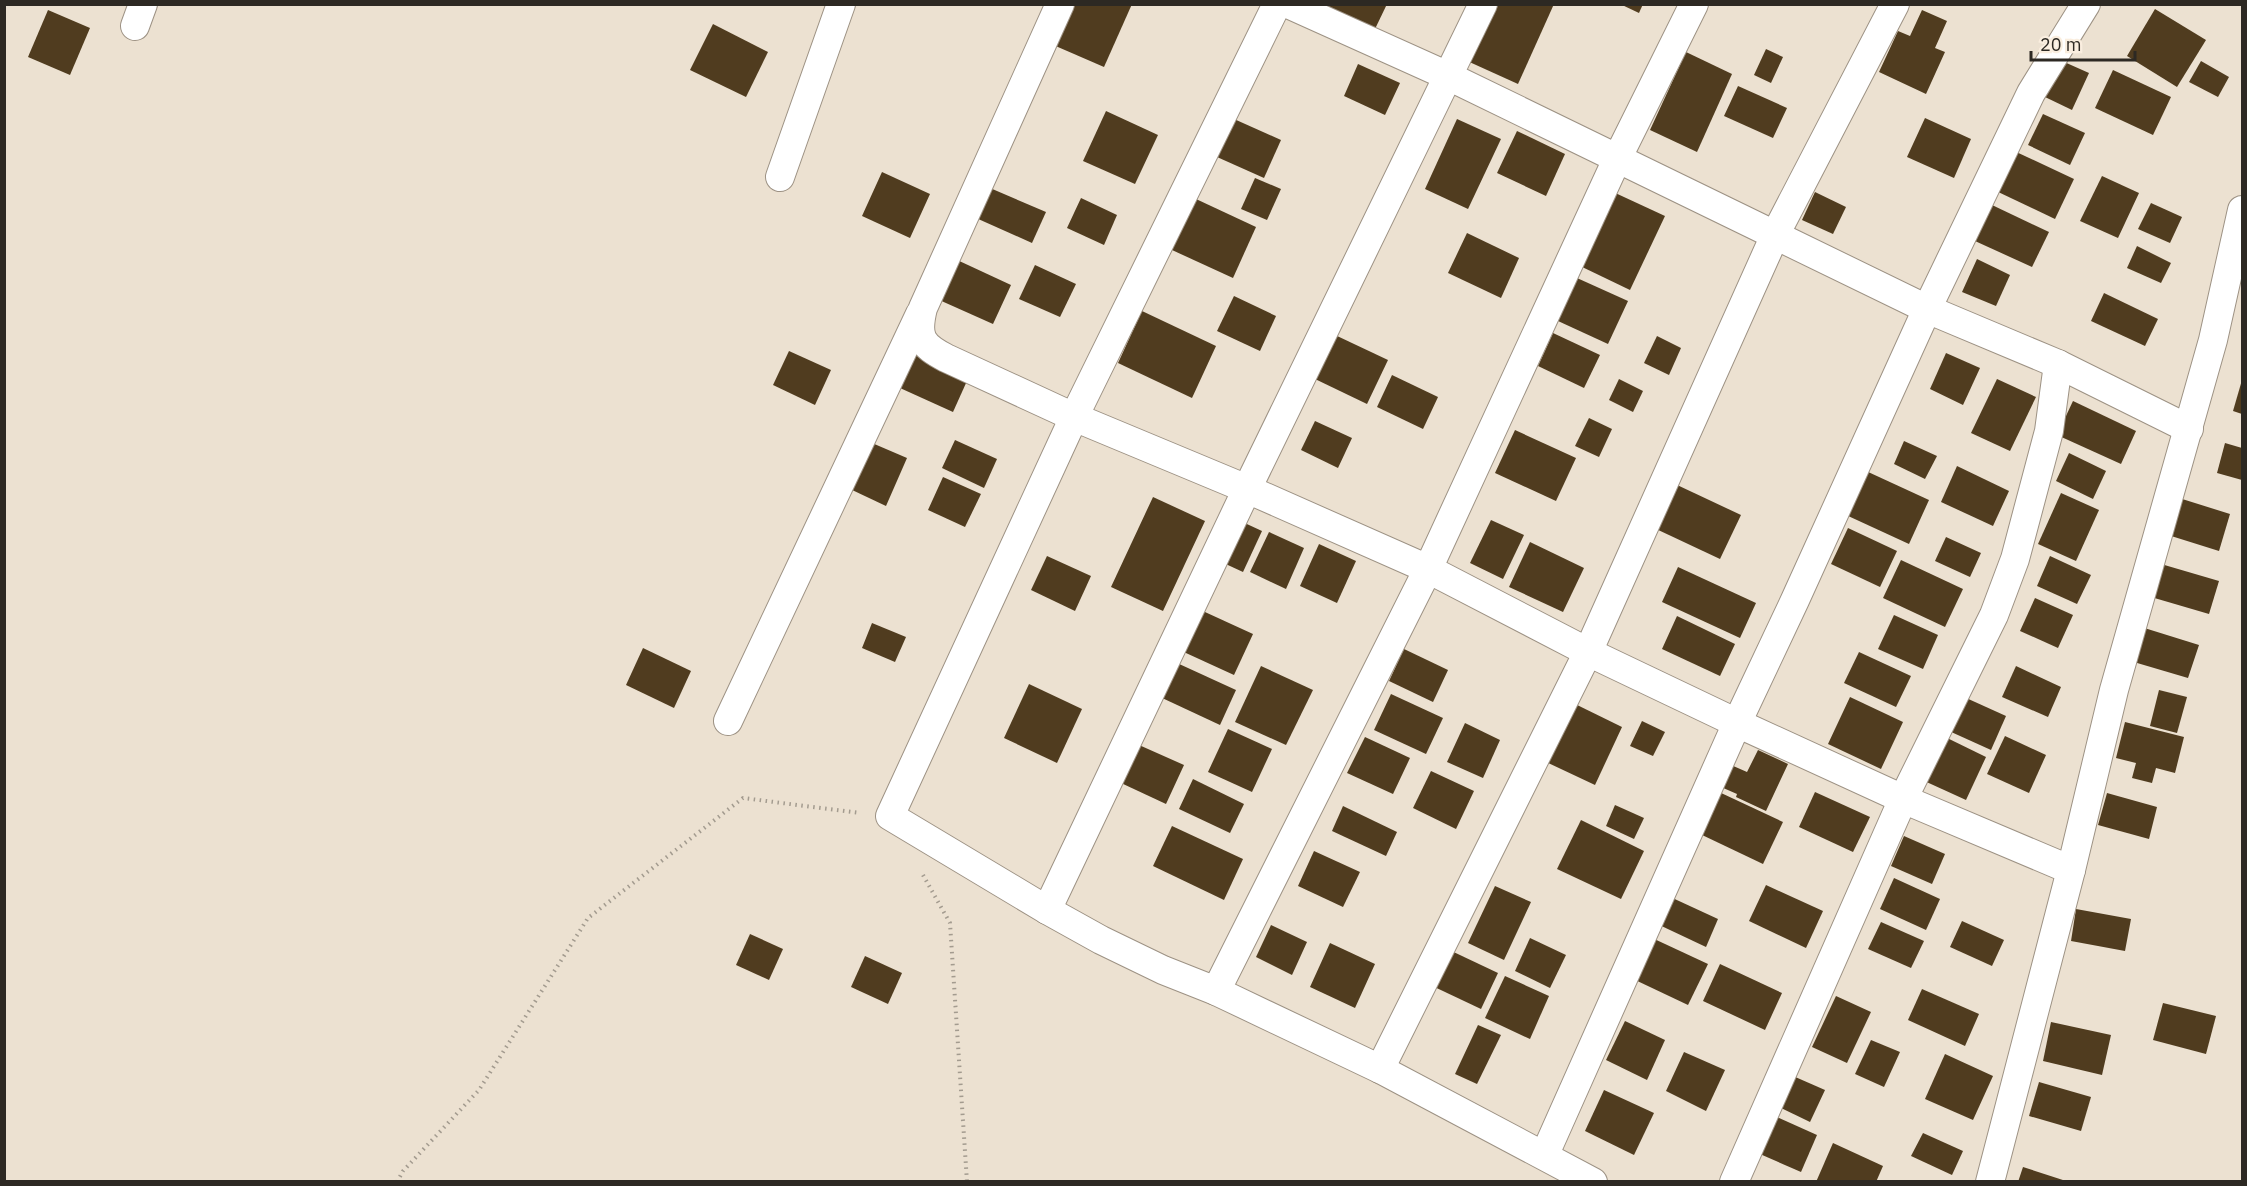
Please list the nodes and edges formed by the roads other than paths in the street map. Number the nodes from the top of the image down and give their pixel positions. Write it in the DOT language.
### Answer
graph roads {
  1 [pos="841,4"];
  2 [pos="1060,4"];
  3 [pos="1277,4"];
  4 [pos="1288,4"];
  5 [pos="1483,4"];
  6 [pos="1694,4"];
  7 [pos="1895,4"];
  8 [pos="2086,4"];
  9 [pos="1448,76"];
  10 [pos="1618,158"];
  11 [pos="780,177"];
  12 [pos="2242,210"];
  13 [pos="1775,235"];
  14 [pos="923,308"];
  15 [pos="1927,309"];
  16 [pos="2058,364"];
  17 [pos="1074,417"];
  18 [pos="2189,429"];
  19 [pos="1247,489"];
  20 [pos="1428,569"];
  21 [pos="1587,652"];
  22 [pos="728,722"];
  23 [pos="1737,723"];
  24 [pos="1903,799"];
  25 [pos="2071,870"];
  26 [pos="1047,910"];
  27 [pos="1216,991"];
  28 [pos="1380,1069"];
  29 [pos="1545,1154"];
  30 [pos="1593,1182"];
  31 [pos="1734,1182"];
  32 [pos="1990,1182"];
  1 -- 11 [label="street"];
  2 -- 14 [label="street"];
  3 -- 17 [label="street"];
  4 -- 9 [label="street"];
  5 -- 9 [label="street"];
  6 -- 10 [label="street"];
  7 -- 13 [label="street"];
  8 -- 15 [label="street"];
  9 -- 10 [label="street"];
  9 -- 19 [label="street"];
  10 -- 13 [label="street"];
  10 -- 20 [label="street"];
  12 -- 18 [label="street"];
  13 -- 15 [label="street"];
  13 -- 21 [label="street"];
  14 -- 17 [label="street"];
  14 -- 22 [label="street"];
  15 -- 16 [label="street"];
  15 -- 23 [label="street"];
  16 -- 18 [label="street"];
  16 -- 24 [label="street"];
  17 -- 19 [label="street"];
  17 -- 26 [label="street"];
  18 -- 25 [label="street"];
  19 -- 20 [label="street"];
  19 -- 26 [label="street"];
  20 -- 21 [label="street"];
  20 -- 27 [label="street"];
  21 -- 23 [label="street"];
  21 -- 28 [label="street"];
  23 -- 24 [label="street"];
  23 -- 29 [label="street"];
  24 -- 25 [label="street"];
  24 -- 31 [label="street"];
  25 -- 32 [label="street"];
  26 -- 27 [label="street"];
  27 -- 28 [label="street"];
  28 -- 29 [label="street"];
  29 -- 30 [label="street"];
}
